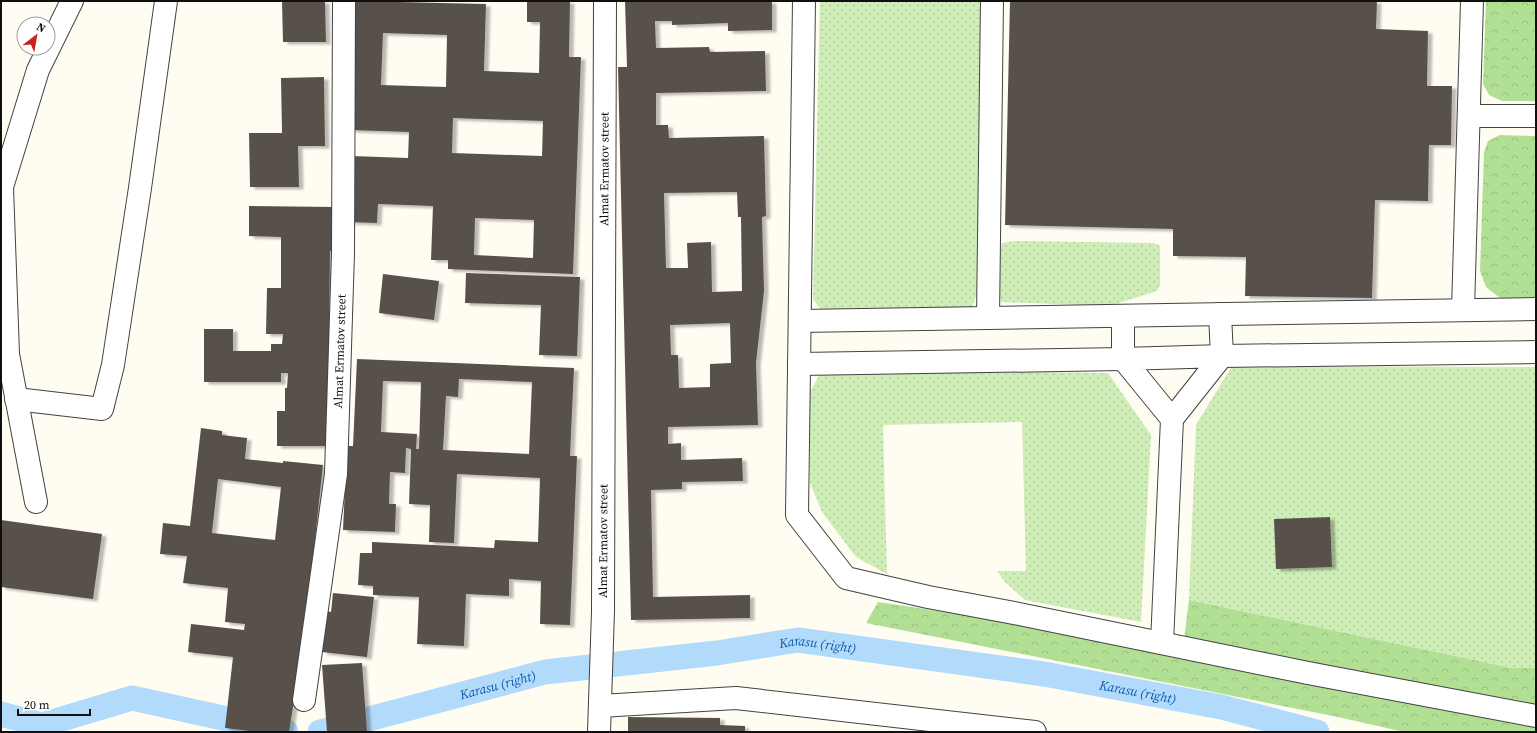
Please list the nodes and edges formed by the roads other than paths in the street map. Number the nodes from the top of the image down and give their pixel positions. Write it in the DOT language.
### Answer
graph roads {
  1 [pos="72,1"];
  2 [pos="166,1"];
  3 [pos="344,1"];
  4 [pos="605,1"];
  5 [pos="804,1"];
  6 [pos="992,1"];
  7 [pos="1472,1"];
  8 [pos="1469,116"];
  9 [pos="1536,116"];
  10 [pos="1536,309"];
  11 [pos="1463,310"];
  12 [pos="1220,314"];
  13 [pos="1124,316"];
  14 [pos="988,318"];
  15 [pos="800,321"];
  16 [pos="1536,352"];
  17 [pos="1222,356"];
  18 [pos="1123,359"];
  19 [pos="799,364"];
  20 [pos="16,399"];
  21 [pos="1172,419"];
  22 [pos="36,502"];
  23 [pos="1162,643"];
  24 [pos="304,700"];
  25 [pos="600,701"];
  26 [pos="1536,716"];
  27 [pos="599,732"];
  28 [pos="1035,732"];
  1 -- 20 [label="street"];
  2 -- 20 [label="street"];
  3 -- 24 [label="street, Almat Ermatov street"];
  4 -- 25 [label="street, Almat Ermatov street"];
  5 -- 15 [label="street"];
  6 -- 14 [label="street"];
  7 -- 8 [label="street"];
  8 -- 9 [label="street"];
  8 -- 11 [label="street"];
  10 -- 11 [label="street"];
  11 -- 12 [label="street"];
  12 -- 13 [label="street"];
  12 -- 17 [label="street"];
  13 -- 14 [label="street"];
  13 -- 18 [label="street"];
  14 -- 15 [label="street"];
  15 -- 19 [label="street"];
  16 -- 17 [label="street"];
  17 -- 18 [label="street"];
  17 -- 21 [label="street"];
  18 -- 19 [label="street"];
  18 -- 21 [label="street"];
  19 -- 23 [label="street"];
  20 -- 22 [label="street"];
  21 -- 23 [label="street"];
  23 -- 26 [label="street"];
  25 -- 27 [label="street"];
  25 -- 28 [label="street"];
}
